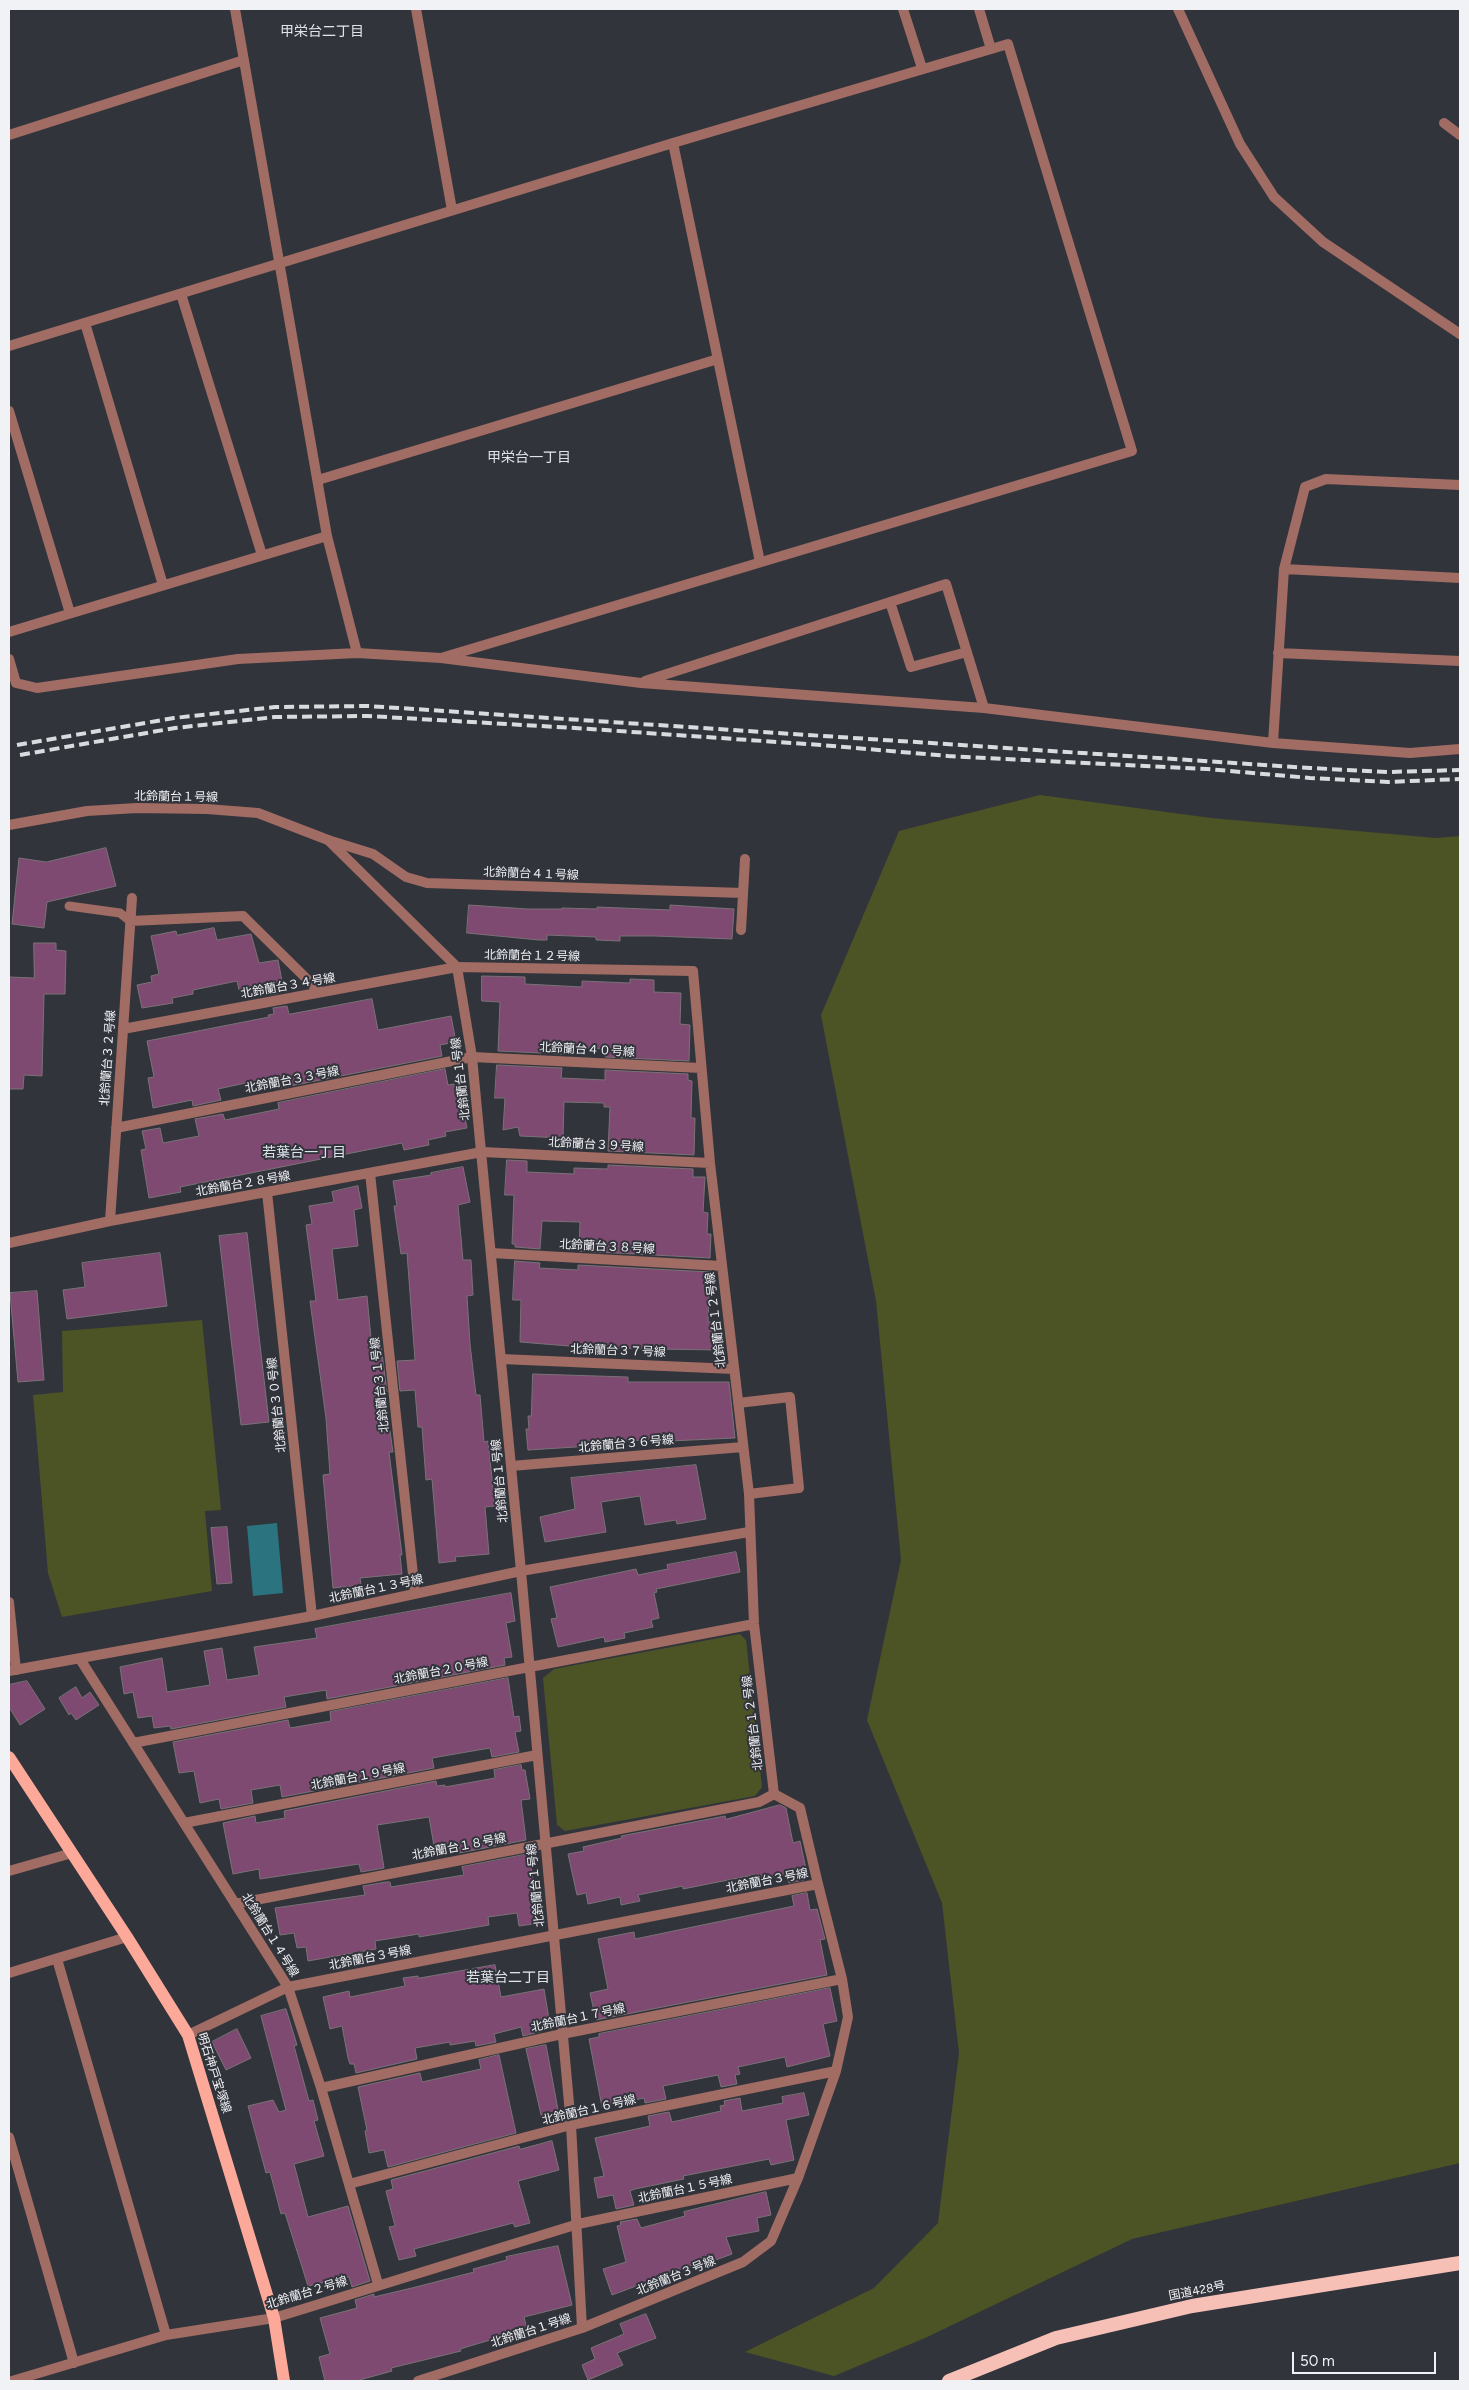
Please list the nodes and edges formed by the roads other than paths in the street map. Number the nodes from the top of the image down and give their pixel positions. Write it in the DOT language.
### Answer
graph roads {
  1 [pos="235,9"];
  2 [pos="416,9"];
  3 [pos="903,9"];
  4 [pos="979,9"];
  5 [pos="1178,9"];
  6 [pos="991,49"];
  7 [pos="244,60"];
  8 [pos="922,68"];
  9 [pos="1444,123"];
  10 [pos="9,135"];
  11 [pos="1460,135"];
  12 [pos="673,143"];
  13 [pos="452,210"];
  14 [pos="281,263"];
  15 [pos="180,294"];
  16 [pos="85,323"];
  17 [pos="1460,334"];
  18 [pos="9,346"];
  19 [pos="718,359"];
  20 [pos="9,411"];
  21 [pos="318,480"];
  22 [pos="1460,485"];
  23 [pos="327,536"];
  24 [pos="262,555"];
  25 [pos="760,562"];
  26 [pos="1284,569"];
  27 [pos="1460,578"];
  28 [pos="163,585"];
  29 [pos="890,602"];
  30 [pos="70,613"];
  31 [pos="9,632"];
  32 [pos="967,652"];
  33 [pos="357,653"];
  34 [pos="1278,653"];
  35 [pos="441,658"];
  36 [pos="9,659"];
  37 [pos="1460,661"];
  38 [pos="641,683"];
  39 [pos="984,708"];
  40 [pos="1273,743"];
  41 [pos="1460,748"];
  42 [pos="9,825"];
  43 [pos="328,840"];
  44 [pos="745,859"];
  45 [pos="743,893"];
  46 [pos="132,898"];
  47 [pos="69,906"];
  48 [pos="130,921"];
  49 [pos="741,930"];
  50 [pos="457,967"];
  51 [pos="320,992"];
  52 [pos="123,1029"];
  53 [pos="472,1057"];
  54 [pos="702,1068"];
  55 [pos="116,1128"];
  56 [pos="482,1152"];
  57 [pos="710,1163"];
  58 [pos="370,1173"];
  59 [pos="267,1192"];
  60 [pos="110,1221"];
  61 [pos="9,1243"];
  62 [pos="491,1253"];
  63 [pos="722,1266"];
  64 [pos="501,1359"];
  65 [pos="734,1369"];
  66 [pos="738,1403"];
  67 [pos="743,1448"];
  68 [pos="511,1466"];
  69 [pos="749,1494"];
  70 [pos="749,1532"];
  71 [pos="521,1571"];
  72 [pos="416,1593"];
  73 [pos="9,1602"];
  74 [pos="312,1616"];
  75 [pos="754,1624"];
  76 [pos="80,1659"];
  77 [pos="529,1667"];
  78 [pos="12,1671"];
  79 [pos="133,1743"];
  80 [pos="537,1755"];
  81 [pos="9,1757"];
  82 [pos="774,1794"];
  83 [pos="184,1823"];
  84 [pos="544,1844"];
  85 [pos="72,1853"];
  86 [pos="9,1871"];
  87 [pos="818,1884"];
  88 [pos="235,1904"];
  89 [pos="554,1935"];
  90 [pos="127,1937"];
  91 [pos="57,1959"];
  92 [pos="9,1973"];
  93 [pos="842,1980"];
  94 [pos="288,1987"];
  95 [pos="562,2034"];
  96 [pos="188,2035"];
  97 [pos="836,2071"];
  98 [pos="321,2088"];
  99 [pos="571,2125"];
  100 [pos="9,2136"];
  101 [pos="798,2178"];
  102 [pos="349,2184"];
  103 [pos="578,2224"];
  104 [pos="1460,2263"];
  105 [pos="378,2284"];
  106 [pos="274,2318"];
  107 [pos="582,2328"];
  108 [pos="166,2335"];
  109 [pos="74,2363"];
  110 [pos="47,2377"];
  111 [pos="12,2381"];
  112 [pos="284,2381"];
  113 [pos="418,2381"];
  114 [pos="949,2381"];
  1 -- 7 [label="street"];
  2 -- 13 [label="street"];
  3 -- 8 [label="street"];
  4 -- 6 [label="street"];
  5 -- 17 [label="street"];
  6 -- 8 [label="street"];
  6 -- 25 [label="street"];
  7 -- 10 [label="street"];
  7 -- 14 [label="street"];
  8 -- 12 [label="street"];
  9 -- 11 [label="street"];
  12 -- 13 [label="street"];
  12 -- 19 [label="street"];
  13 -- 14 [label="street"];
  14 -- 15 [label="street"];
  14 -- 21 [label="street"];
  15 -- 16 [label="street"];
  15 -- 24 [label="street"];
  16 -- 18 [label="street"];
  16 -- 28 [label="street"];
  19 -- 21 [label="street"];
  19 -- 25 [label="street"];
  20 -- 30 [label="street"];
  21 -- 23 [label="street"];
  22 -- 26 [label="street"];
  23 -- 24 [label="street"];
  23 -- 33 [label="street"];
  24 -- 28 [label="street"];
  25 -- 35 [label="street"];
  26 -- 27 [label="street"];
  26 -- 34 [label="street"];
  28 -- 30 [label="street"];
  29 -- 32 [label="street"];
  29 -- 32 [label="street"];
  29 -- 38 [label="street"];
  30 -- 31 [label="street"];
  32 -- 39 [label="street"];
  33 -- 35 [label="street"];
  33 -- 36 [label="street"];
  34 -- 37 [label="street"];
  34 -- 40 [label="street"];
  35 -- 38 [label="street"];
  38 -- 39 [label="street"];
  39 -- 40 [label="street"];
  40 -- 41 [label="street"];
  42 -- 43 [label="street, 北鈴蘭台１号線"];
  43 -- 45 [label="street, 北鈴蘭台４１号線"];
  43 -- 50 [label="street, 北鈴蘭台１号線"];
  44 -- 45 [label="street"];
  45 -- 49 [label="street"];
  46 -- 48 [label="street, 北鈴蘭台３２号線"];
  47 -- 48 [label="lane"];
  48 -- 51 [label="street"];
  48 -- 52 [label="street, 北鈴蘭台３２号線"];
  50 -- 51 [label="street, 北鈴蘭台３４号線"];
  50 -- 53 [label="street, 北鈴蘭台１号線"];
  50 -- 54 [label="street, 北鈴蘭台１２号線"];
  51 -- 52 [label="street, 北鈴蘭台３４号線"];
  52 -- 55 [label="street, 北鈴蘭台３２号線"];
  53 -- 54 [label="street, 北鈴蘭台４０号線"];
  53 -- 55 [label="street, 北鈴蘭台３３号線"];
  53 -- 56 [label="street, 北鈴蘭台１号線"];
  54 -- 57 [label="street, 北鈴蘭台１２号線"];
  55 -- 60 [label="street, 北鈴蘭台３２号線"];
  56 -- 57 [label="street, 北鈴蘭台３９号線"];
  56 -- 58 [label="street, 北鈴蘭台２８号線"];
  56 -- 62 [label="street, 北鈴蘭台１号線"];
  57 -- 63 [label="street, 北鈴蘭台１２号線"];
  58 -- 59 [label="street, 北鈴蘭台２８号線"];
  58 -- 72 [label="street, 北鈴蘭台３１号線"];
  59 -- 60 [label="street, 北鈴蘭台２８号線"];
  59 -- 74 [label="street, 北鈴蘭台３０号線"];
  60 -- 61 [label="street, 北鈴蘭台２８号線"];
  62 -- 63 [label="street, 北鈴蘭台３８号線"];
  62 -- 64 [label="street, 北鈴蘭台１号線"];
  63 -- 65 [label="street, 北鈴蘭台１２号線"];
  64 -- 65 [label="street, 北鈴蘭台３７号線"];
  64 -- 68 [label="street, 北鈴蘭台１号線"];
  65 -- 66 [label="street, 北鈴蘭台１２号線"];
  66 -- 67 [label="street, 北鈴蘭台１２号線"];
  66 -- 69 [label="street"];
  67 -- 68 [label="street, 北鈴蘭台３６号線"];
  67 -- 69 [label="street, 北鈴蘭台１２号線"];
  68 -- 71 [label="street, 北鈴蘭台１号線"];
  69 -- 70 [label="street, 北鈴蘭台１２号線"];
  70 -- 71 [label="street, 北鈴蘭台１３号線"];
  70 -- 75 [label="street, 北鈴蘭台１２号線"];
  71 -- 72 [label="street, 北鈴蘭台１３号線"];
  71 -- 77 [label="street, 北鈴蘭台１号線"];
  72 -- 74 [label="street, 北鈴蘭台１３号線"];
  73 -- 78 [label="street"];
  74 -- 76 [label="street, 北鈴蘭台１３号線"];
  75 -- 77 [label="street, 北鈴蘭台２０号線"];
  75 -- 82 [label="street, 北鈴蘭台１２号線"];
  76 -- 78 [label="street, 北鈴蘭台１３号線"];
  76 -- 79 [label="street, 北鈴蘭台１４号線"];
  77 -- 79 [label="street, 北鈴蘭台２０号線"];
  77 -- 80 [label="street, 北鈴蘭台１号線"];
  79 -- 83 [label="street, 北鈴蘭台１４号線"];
  80 -- 83 [label="street, 北鈴蘭台１９号線"];
  80 -- 84 [label="street, 北鈴蘭台１号線"];
  81 -- 85 [label="main road, 明石神戸宝塚線"];
  82 -- 84 [label="street, 北鈴蘭台１８号線"];
  82 -- 87 [label="street"];
  83 -- 88 [label="street, 北鈴蘭台１４号線"];
  84 -- 88 [label="street, 北鈴蘭台１８号線"];
  84 -- 89 [label="street, 北鈴蘭台１号線"];
  85 -- 86 [label="street"];
  85 -- 90 [label="main road, 明石神戸宝塚線"];
  87 -- 89 [label="street, 北鈴蘭台３号線"];
  87 -- 93 [label="street, 北鈴蘭台３号線"];
  88 -- 94 [label="street, 北鈴蘭台１４号線"];
  89 -- 94 [label="street, 北鈴蘭台３号線"];
  89 -- 95 [label="street, 北鈴蘭台１号線"];
  90 -- 91 [label="street"];
  90 -- 96 [label="main road, 明石神戸宝塚線"];
  91 -- 92 [label="street"];
  91 -- 108 [label="street"];
  93 -- 95 [label="street, 北鈴蘭台１７号線"];
  93 -- 97 [label="street, 北鈴蘭台３号線"];
  94 -- 96 [label="street, 北鈴蘭台３号線"];
  94 -- 98 [label="street, 北鈴蘭台１４号線"];
  95 -- 98 [label="street, 北鈴蘭台１７号線"];
  95 -- 99 [label="street, 北鈴蘭台１号線"];
  96 -- 106 [label="main road, 明石神戸宝塚線"];
  97 -- 99 [label="street, 北鈴蘭台１６号線"];
  97 -- 101 [label="street, 北鈴蘭台３号線"];
  98 -- 102 [label="street, 北鈴蘭台１４号線"];
  99 -- 102 [label="street, 北鈴蘭台１６号線"];
  99 -- 103 [label="street, 北鈴蘭台１号線"];
  100 -- 109 [label="street"];
  101 -- 103 [label="street, 北鈴蘭台１５号線"];
  101 -- 107 [label="street, 北鈴蘭台３号線"];
  102 -- 105 [label="street, 北鈴蘭台１４号線"];
  103 -- 105 [label="street, 北鈴蘭台２号線"];
  103 -- 107 [label="street, 北鈴蘭台１号線"];
  104 -- 114 [label="highway, 国道428号"];
  105 -- 106 [label="street, 北鈴蘭台２号線"];
  106 -- 108 [label="street, 北鈴蘭台２号線"];
  106 -- 112 [label="main road, 明石神戸宝塚線"];
  107 -- 113 [label="street, 北鈴蘭台１号線"];
  108 -- 109 [label="street, 北鈴蘭台２号線"];
  109 -- 110 [label="street, 北鈴蘭台２号線"];
  110 -- 111 [label="street, 北鈴蘭台２号線"];
}
